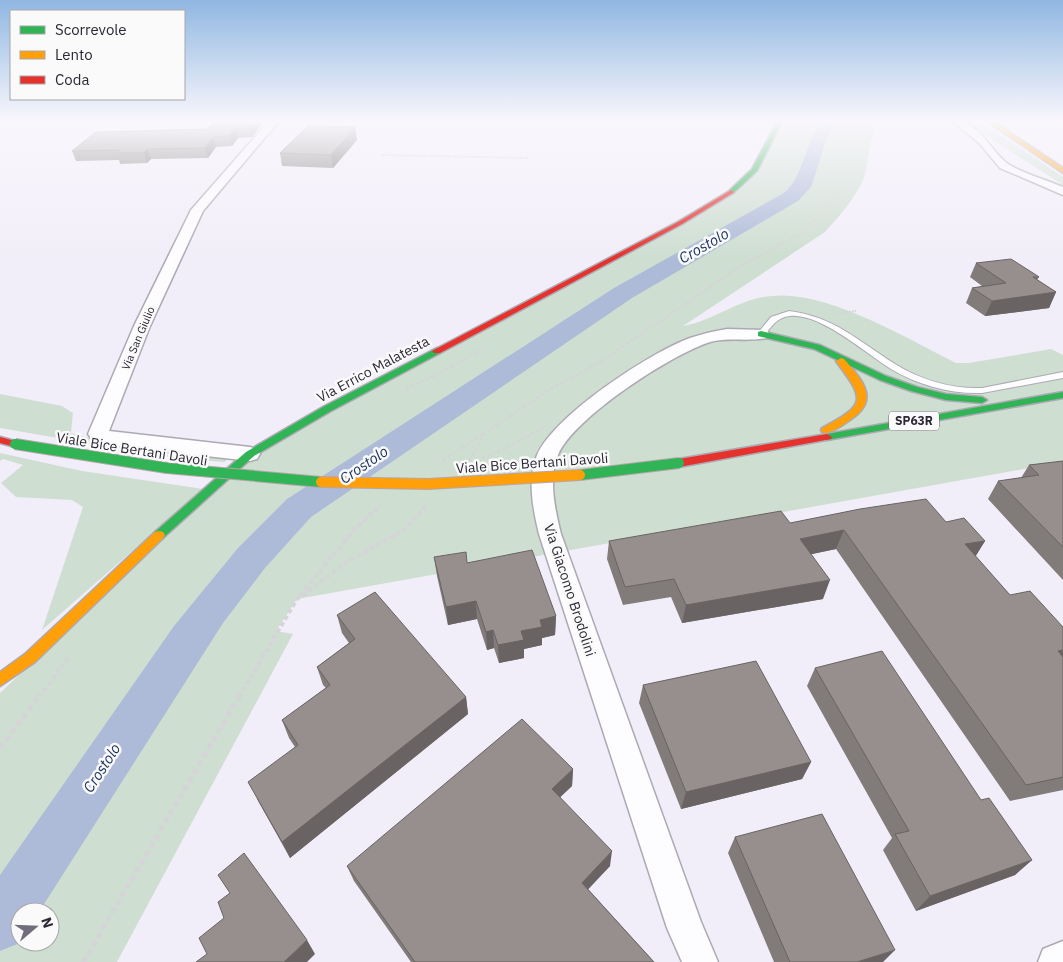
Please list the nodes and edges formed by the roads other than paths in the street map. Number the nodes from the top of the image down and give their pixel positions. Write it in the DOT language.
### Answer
graph roads {
  1 [pos="234,167"];
  2 [pos="757,167"];
  3 [pos="1006,167"];
  4 [pos="1063,191"];
  5 [pos="761,334"];
  6 [pos="835,354"];
  7 [pos="1063,375"];
  8 [pos="1063,395"];
  9 [pos="1022,403"];
  10 [pos="1063,405"];
  11 [pos="0,440"];
  12 [pos="806,440"];
  13 [pos="250,454"];
  14 [pos="0,680"];
  15 [pos="1063,959"];
  16 [pos="700,962"];
  17 [pos="1056,962"];
  1 -- 13 [label="street, Via San Giulio"];
  2 -- 13 [label="main road, Via Errico Malatesta"];
  3 -- 4 [label="street"];
  5 -- 6 [label="main road"];
  5 -- 7 [label="lane"];
  5 -- 16 [label="street, Via Giacomo Brodolini"];
  6 -- 9 [label="main road"];
  6 -- 12 [label="main road"];
  8 -- 9 [label="main road, Viale Bice Bertani Davoli / SP63R"];
  9 -- 10 [label="main road"];
  9 -- 12 [label="main road, Viale Bice Bertani Davoli / SP63R"];
  11 -- 12 [label="main road, Viale Bice Bertani Davoli / SP63R, bridge"];
  13 -- 14 [label="main road, Via Errico Malatesta"];
  15 -- 17 [label="street"];
}
